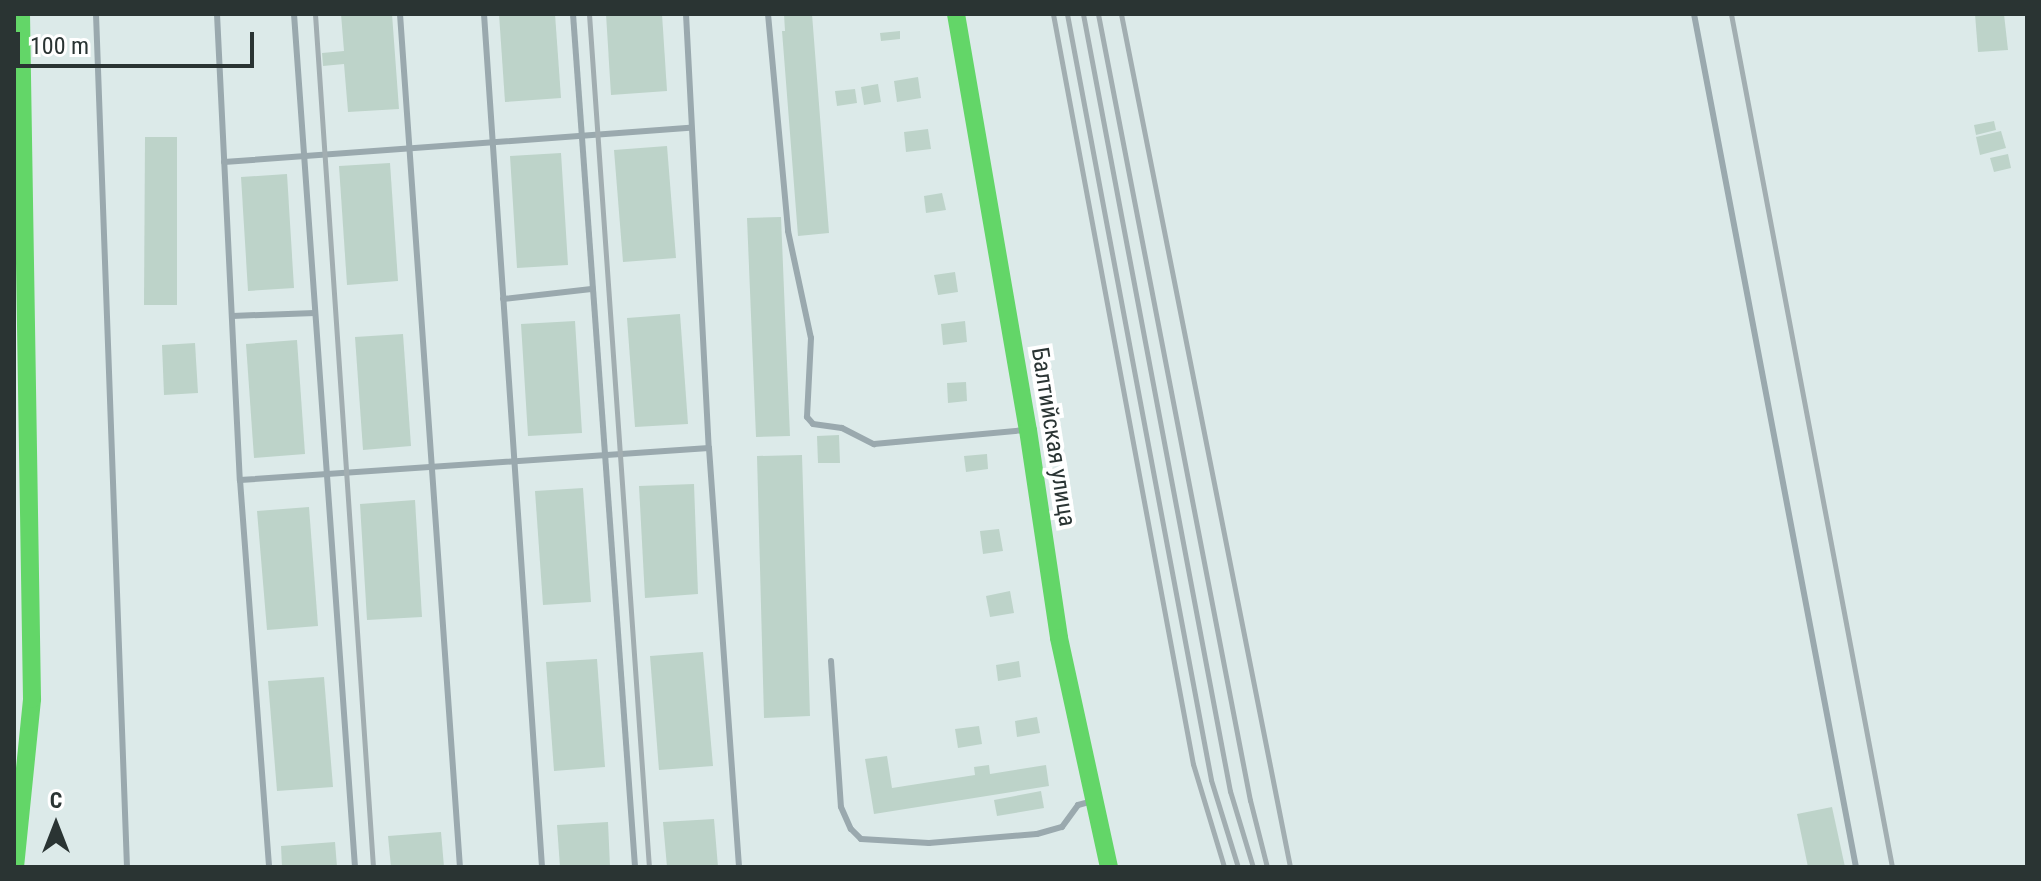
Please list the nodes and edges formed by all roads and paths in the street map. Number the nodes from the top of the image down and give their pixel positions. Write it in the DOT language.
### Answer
graph roads {
  1 [pos="21,14"];
  2 [pos="96,14"];
  3 [pos="217,14"];
  4 [pos="294,14"];
  5 [pos="400,14"];
  6 [pos="484,14"];
  7 [pos="573,14"];
  8 [pos="686,14"];
  9 [pos="768,14"];
  10 [pos="956,14"];
  11 [pos="1694,14"];
  12 [pos="690,128"];
  13 [pos="582,136"];
  14 [pos="493,142"];
  15 [pos="410,148"];
  16 [pos="304,156"];
  17 [pos="224,162"];
  18 [pos="591,289"];
  19 [pos="503,299"];
  20 [pos="315,313"];
  21 [pos="232,316"];
  22 [pos="1028,430"];
  23 [pos="709,448"];
  24 [pos="602,456"];
  25 [pos="514,462"];
  26 [pos="432,467"];
  27 [pos="326,474"];
  28 [pos="240,480"];
  29 [pos="831,661"];
  30 [pos="21,762"];
  31 [pos="1096,801"];
  32 [pos="15,867"];
  33 [pos="127,867"];
  34 [pos="269,867"];
  35 [pos="355,867"];
  36 [pos="460,867"];
  37 [pos="542,867"];
  38 [pos="635,867"];
  39 [pos="739,867"];
  40 [pos="1109,867"];
  41 [pos="1856,867"];
  1 -- 30 [label="street"];
  2 -- 33 [label="lane"];
  3 -- 17 [label="lane"];
  4 -- 16 [label="lane"];
  5 -- 15 [label="lane"];
  6 -- 14 [label="lane"];
  7 -- 13 [label="lane"];
  8 -- 12 [label="lane"];
  9 -- 22 [label="lane"];
  10 -- 22 [label="street, Балтийская улица"];
  11 -- 41 [label="lane"];
  12 -- 13 [label="lane"];
  12 -- 23 [label="lane"];
  13 -- 14 [label="lane"];
  13 -- 18 [label="lane"];
  14 -- 15 [label="lane"];
  14 -- 19 [label="lane"];
  15 -- 16 [label="lane"];
  15 -- 26 [label="lane"];
  16 -- 17 [label="lane"];
  16 -- 20 [label="lane"];
  17 -- 21 [label="lane"];
  18 -- 19 [label="lane"];
  18 -- 24 [label="lane"];
  19 -- 25 [label="lane"];
  20 -- 21 [label="lane"];
  20 -- 27 [label="lane"];
  21 -- 28 [label="lane"];
  22 -- 31 [label="street, Балтийская улица"];
  23 -- 24 [label="lane"];
  23 -- 39 [label="lane"];
  24 -- 25 [label="lane"];
  24 -- 38 [label="lane"];
  25 -- 26 [label="lane"];
  25 -- 37 [label="lane"];
  26 -- 27 [label="lane"];
  26 -- 36 [label="lane"];
  27 -- 28 [label="lane"];
  27 -- 35 [label="lane"];
  28 -- 34 [label="lane"];
  29 -- 31 [label="lane"];
  30 -- 32 [label="street"];
  31 -- 40 [label="street, Балтийская улица"];
}
